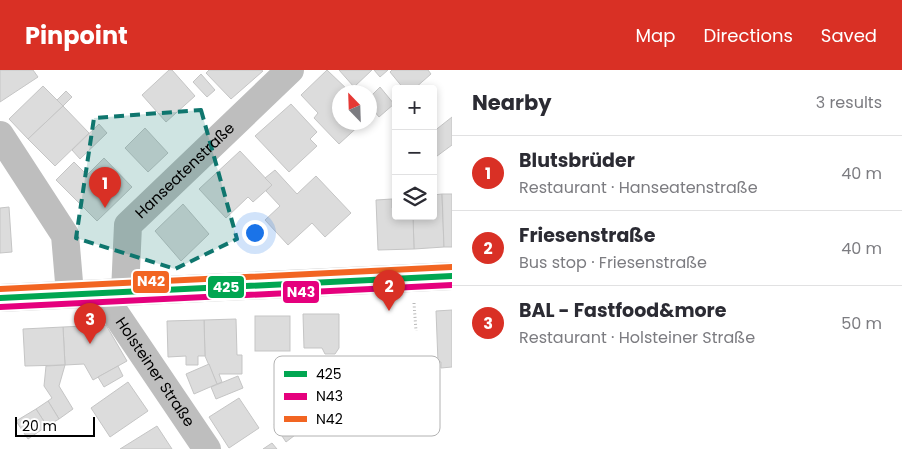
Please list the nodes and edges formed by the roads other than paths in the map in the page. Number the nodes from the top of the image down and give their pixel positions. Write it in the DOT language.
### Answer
graph roads {
  1 [pos="290,70"];
  2 [pos="0,135"];
  3 [pos="452,276"];
  4 [pos="118,292"];
  5 [pos="70,294"];
  6 [pos="0,298"];
  7 [pos="207,449"];
  1 -- 4 [label="street, Hanseatenstraße"];
  2 -- 5 [label="street"];
  3 -- 4 [label="main road"];
  4 -- 5 [label="main road"];
  4 -- 7 [label="street, Holsteiner Straße"];
  5 -- 6 [label="main road"];
}
